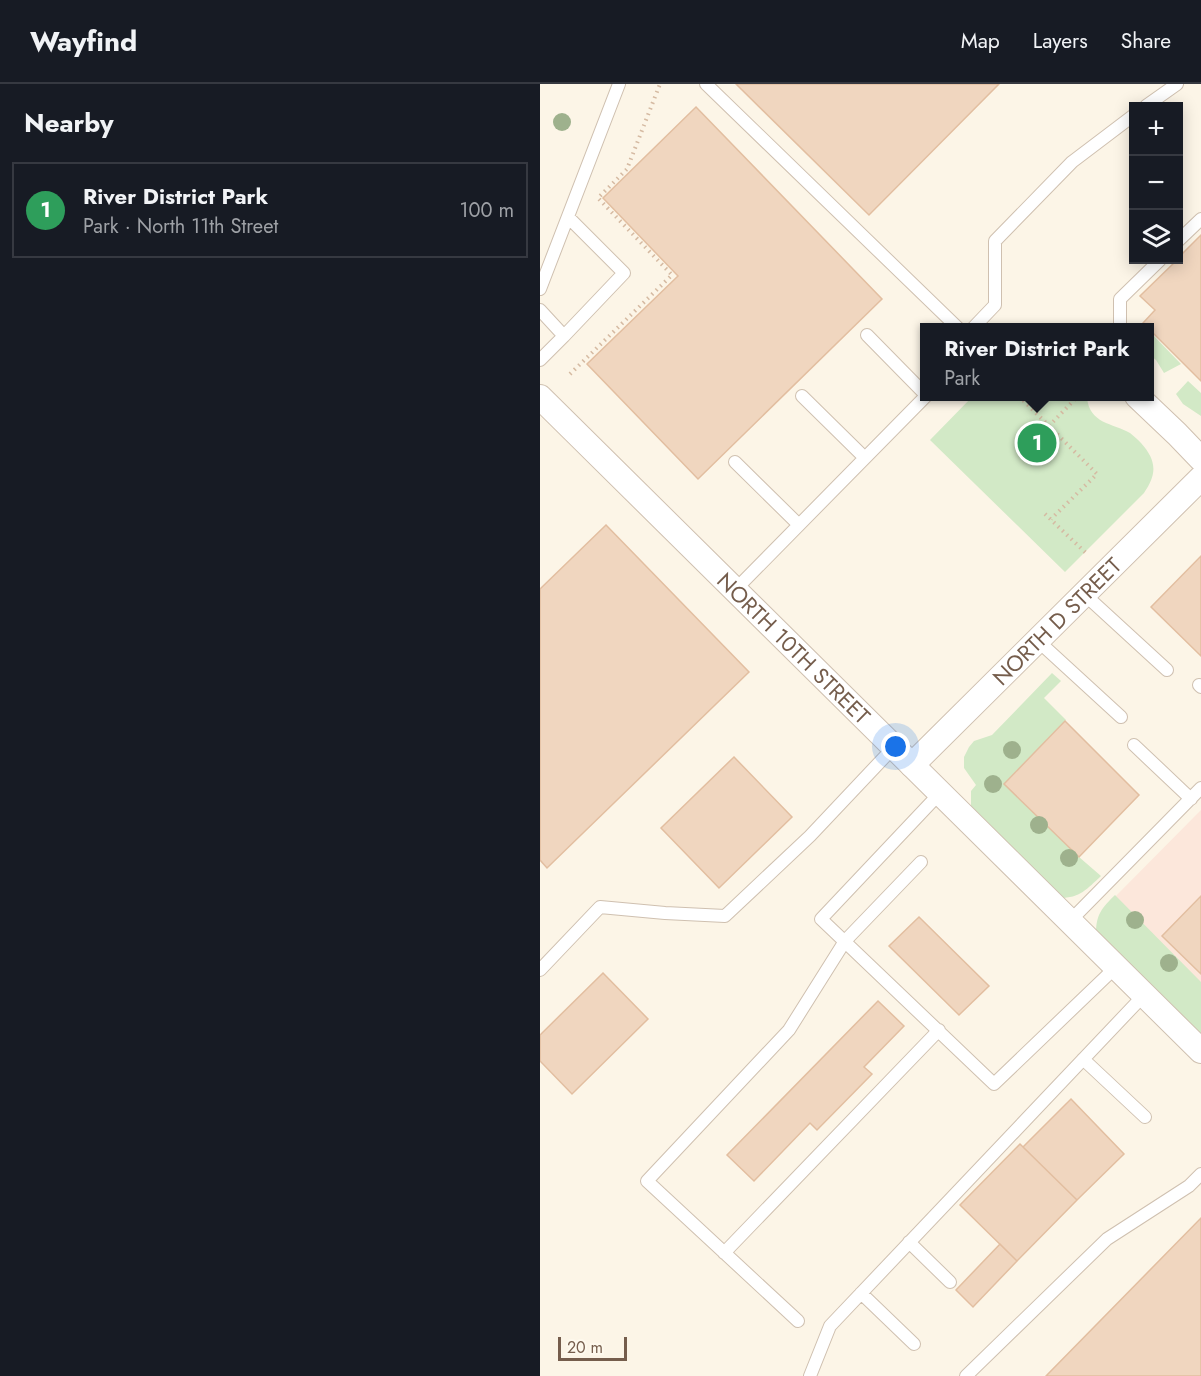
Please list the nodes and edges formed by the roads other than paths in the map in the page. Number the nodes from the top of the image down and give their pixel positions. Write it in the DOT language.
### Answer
graph roads {
  1 [pos="619,84"];
  2 [pos="706,84"];
  3 [pos="1177,84"];
  4 [pos="1152,102"];
  5 [pos="1129,120"];
  6 [pos="568,217"];
  7 [pos="1201,219"];
  8 [pos="1183,237"];
  9 [pos="1156,264"];
  10 [pos="540,289"];
  11 [pos="540,310"];
  12 [pos="954,323"];
  13 [pos="977,323"];
  14 [pos="1120,323"];
  15 [pos="867,335"];
  16 [pos="564,336"];
  17 [pos="540,360"];
  18 [pos="920,390"];
  19 [pos="802,396"];
  20 [pos="920,400"];
  21 [pos="1142,401"];
  22 [pos="543,407"];
  23 [pos="865,458"];
  24 [pos="1201,459"];
  25 [pos="735,462"];
  26 [pos="1201,478"];
  27 [pos="799,525"];
  28 [pos="735,590"];
  29 [pos="1083,593"];
  30 [pos="1037,640"];
  31 [pos="1167,670"];
  32 [pos="1121,717"];
  33 [pos="1134,745"];
  34 [pos="894,747"];
  35 [pos="912,765"];
  36 [pos="1201,788"];
  37 [pos="940,793"];
  38 [pos="1191,799"];
  39 [pos="921,862"];
  40 [pos="1070,921"];
  41 [pos="845,940"];
  42 [pos="1116,967"];
  43 [pos="540,970"];
  44 [pos="1144,994"];
  45 [pos="939,1030"];
  46 [pos="1201,1051"];
  47 [pos="1083,1059"];
  48 [pos="1145,1117"];
  49 [pos="1201,1174"];
  50 [pos="909,1242"];
  51 [pos="724,1253"];
  52 [pos="950,1282"];
  53 [pos="861,1293"];
  54 [pos="798,1321"];
  55 [pos="914,1344"];
  56 [pos="810,1376"];
  57 [pos="966,1376"];
  1 -- 6 [label="lane"];
  2 -- 12 [label="lane"];
  3 -- 4 [label="lane"];
  5 -- 13 [label="lane"];
  6 -- 10 [label="lane"];
  6 -- 16 [label="lane"];
  7 -- 8 [label="lane"];
  9 -- 14 [label="lane"];
  11 -- 16 [label="lane"];
  15 -- 18 [label="lane"];
  16 -- 17 [label="lane"];
  19 -- 23 [label="lane"];
  20 -- 23 [label="lane"];
  21 -- 24 [label="street"];
  22 -- 28 [label="street, NORTH 10TH STREET"];
  23 -- 27 [label="lane"];
  25 -- 27 [label="lane"];
  26 -- 29 [label="street, NORTH D STREET"];
  27 -- 28 [label="lane"];
  28 -- 34 [label="street, NORTH 10TH STREET"];
  29 -- 30 [label="street, NORTH D STREET"];
  29 -- 31 [label="lane"];
  30 -- 32 [label="lane"];
  30 -- 35 [label="street, NORTH D STREET"];
  33 -- 38 [label="lane"];
  34 -- 35 [label="street, NORTH 10TH STREET"];
  34 -- 43 [label="lane"];
  35 -- 37 [label="street, NORTH 10TH STREET"];
  36 -- 38 [label="lane"];
  37 -- 40 [label="street, NORTH 10TH STREET"];
  37 -- 41 [label="lane"];
  38 -- 40 [label="lane"];
  39 -- 41 [label="lane"];
  40 -- 42 [label="street, NORTH 10TH STREET"];
  41 -- 45 [label="lane"];
  41 -- 51 [label="lane"];
  42 -- 44 [label="street, NORTH 10TH STREET"];
  42 -- 45 [label="lane"];
  44 -- 46 [label="street, NORTH 10TH STREET"];
  44 -- 47 [label="lane"];
  45 -- 51 [label="lane"];
  47 -- 48 [label="lane"];
  47 -- 50 [label="lane"];
  49 -- 57 [label="lane"];
  50 -- 52 [label="lane"];
  50 -- 53 [label="lane"];
  51 -- 54 [label="lane"];
  53 -- 55 [label="lane"];
  53 -- 56 [label="lane"];
}
